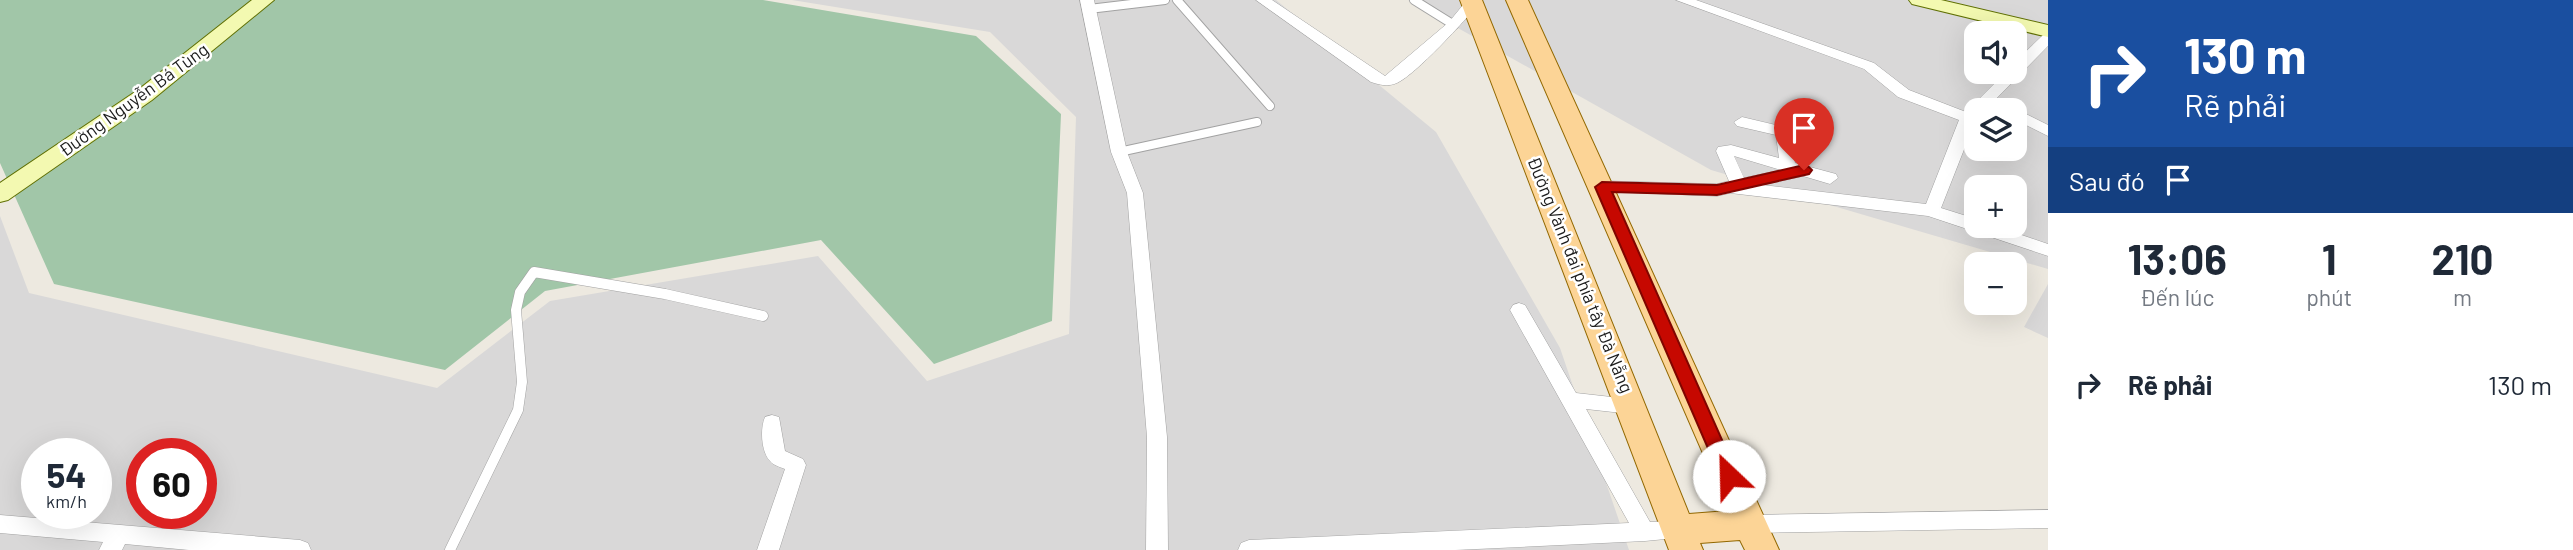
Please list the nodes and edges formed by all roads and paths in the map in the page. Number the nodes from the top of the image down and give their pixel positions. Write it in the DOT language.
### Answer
graph roads {
  1 [pos="264,0"];
  2 [pos="1165,0"];
  3 [pos="1177,0"];
  4 [pos="1263,0"];
  5 [pos="1414,0"];
  6 [pos="1517,0"];
  7 [pos="1683,0"];
  8 [pos="1919,0"];
  9 [pos="1472,2"];
  10 [pos="1088,4"];
  11 [pos="1454,24"];
  12 [pos="2048,31"];
  13 [pos="2048,38"];
  14 [pos="1988,98"];
  15 [pos="1270,106"];
  16 [pos="1964,107"];
  17 [pos="2027,120"];
  18 [pos="1257,122"];
  19 [pos="1742,122"];
  20 [pos="2048,131"];
  21 [pos="1964,138"];
  22 [pos="1119,152"];
  23 [pos="1787,166"];
  24 [pos="1804,170"];
  25 [pos="1830,177"];
  26 [pos="1734,186"];
  27 [pos="1602,187"];
  28 [pos="0,194"];
  29 [pos="1929,210"];
  30 [pos="2048,250"];
  31 [pos="1519,310"];
  32 [pos="763,316"];
  33 [pos="1571,400"];
  34 [pos="1631,406"];
  35 [pos="772,424"];
  36 [pos="2048,519"];
  37 [pos="0,524"];
  38 [pos="1644,532"];
  39 [pos="1756,537"];
  40 [pos="1682,540"];
  41 [pos="115,543"];
  42 [pos="300,550"];
  43 [pos="450,550"];
  44 [pos="768,550"];
  45 [pos="1157,550"];
  46 [pos="1250,550"];
  1 -- 28 [label="main road, Đường Nguyễn Bá Tùng"];
  2 -- 10 [label="lane"];
  3 -- 15 [label="lane"];
  4 -- 11 [label="street"];
  5 -- 11 [label="lane"];
  6 -- 27 [label="main road"];
  7 -- 16 [label="street"];
  8 -- 12 [label="main road"];
  9 -- 11 [label="street"];
  9 -- 34 [label="main road, Đường Vành đai phía tây Đà Nẵng"];
  10 -- 22 [label="street"];
  13 -- 14 [label="street"];
  17 -- 20 [label="street"];
  18 -- 22 [label="lane"];
  19 -- 23 [label="street"];
  21 -- 29 [label="street"];
  22 -- 45 [label="street"];
  23 -- 24 [label="street"];
  23 -- 26 [label="street"];
  24 -- 25 [label="street"];
  24 -- 26 [label="street"];
  26 -- 27 [label="street"];
  26 -- 29 [label="street"];
  27 -- 39 [label="main road"];
  29 -- 30 [label="street"];
  31 -- 33 [label="street"];
  32 -- 43 [label="lane"];
  33 -- 34 [label="street"];
  33 -- 38 [label="street"];
  34 -- 40 [label="main road, Đường Vành đai phía tây Đà Nẵng"];
  35 -- 44 [label="street"];
  36 -- 39 [label="street"];
  37 -- 41 [label="street"];
  38 -- 40 [label="street"];
  38 -- 46 [label="street"];
  39 -- 40 [label="main road"];
  41 -- 42 [label="street"];
}
